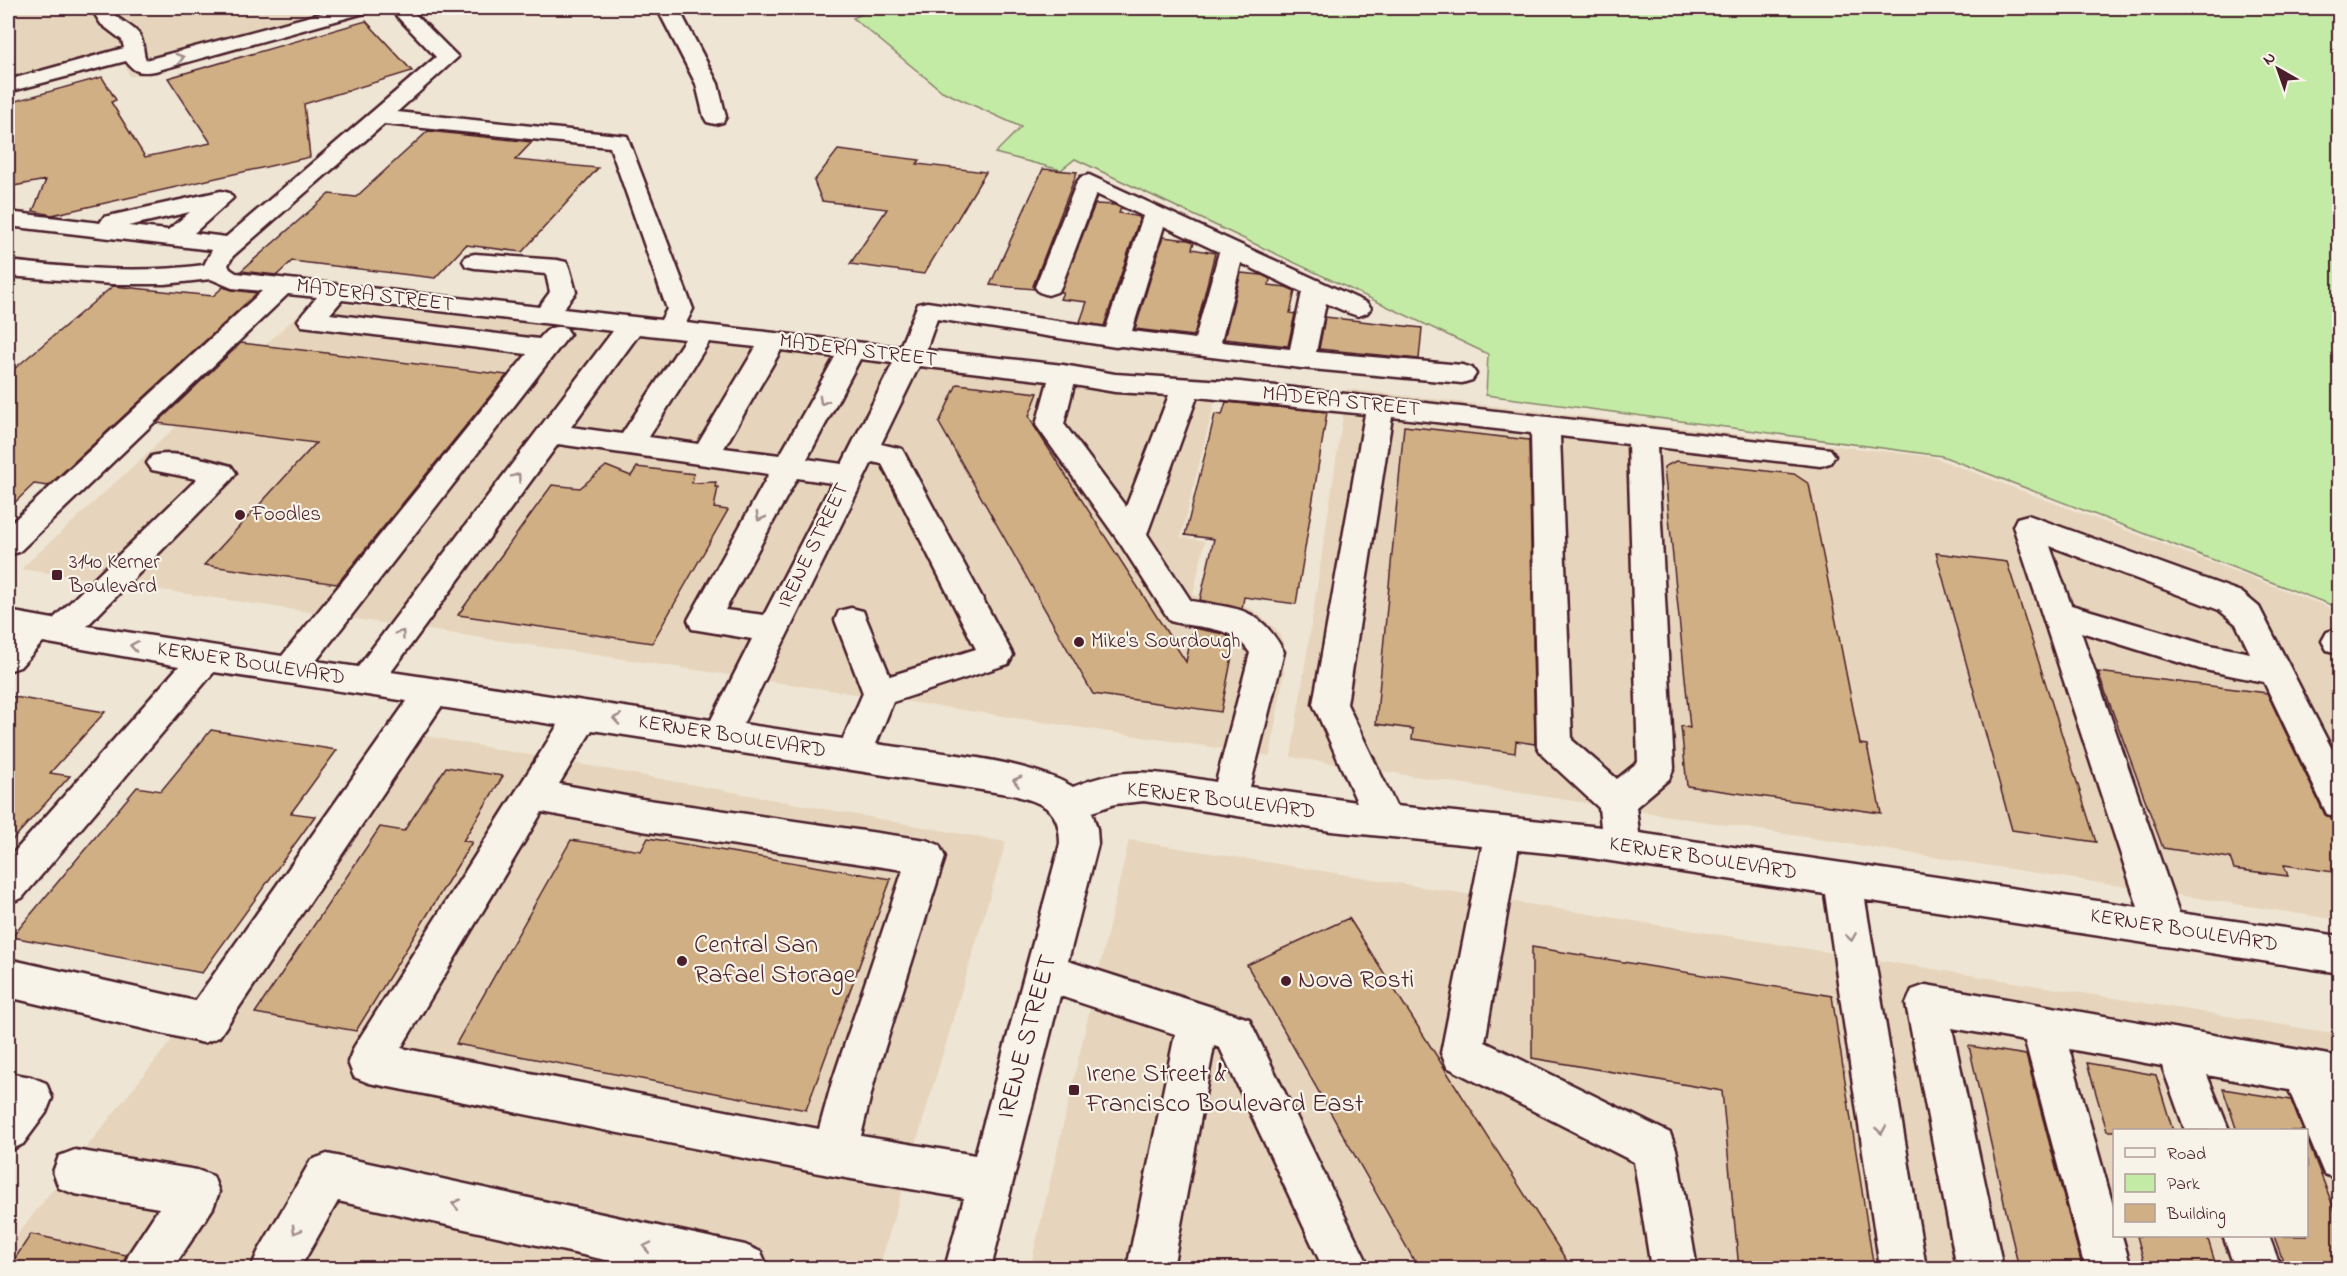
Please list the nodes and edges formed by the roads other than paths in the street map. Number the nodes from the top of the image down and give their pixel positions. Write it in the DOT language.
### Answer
graph roads {
  1 [pos="100,8"];
  2 [pos="361,8"];
  3 [pos="398,8"];
  4 [pos="666,8"];
  5 [pos="134,51"];
  6 [pos="8,86"];
  7 [pos="379,117"];
  8 [pos="715,117"];
  9 [pos="1156,213"];
  10 [pos="8,219"];
  11 [pos="87,228"];
  12 [pos="174,238"];
  13 [pos="231,245"];
  14 [pos="1232,249"];
  15 [pos="475,261"];
  16 [pos="8,269"];
  17 [pos="217,271"];
  18 [pos="283,285"];
  19 [pos="1048,287"];
  20 [pos="1316,288"];
  21 [pos="335,291"];
  22 [pos="423,302"];
  23 [pos="1358,308"];
  24 [pos="558,318"];
  25 [pos="631,326"];
  26 [pos="395,330"];
  27 [pos="670,330"];
  28 [pos="702,333"];
  29 [pos="1116,339"];
  30 [pos="772,341"];
  31 [pos="546,348"];
  32 [pos="1206,349"];
  33 [pos="852,350"];
  34 [pos="910,357"];
  35 [pos="1301,360"];
  36 [pos="1064,374"];
  37 [pos="1462,375"];
  38 [pos="1186,388"];
  39 [pos="1380,406"];
  40 [pos="1545,425"];
  41 [pos="549,433"];
  42 [pos="1642,436"];
  43 [pos="631,443"];
  44 [pos="706,454"];
  45 [pos="1820,456"];
  46 [pos="162,463"];
  47 [pos="855,463"];
  48 [pos="787,465"];
  49 [pos="1131,535"];
  50 [pos="8,544"];
  51 [pos="2058,614"];
  52 [pos="851,620"];
  53 [pos="34,629"];
  54 [pos="772,630"];
  55 [pos="8,657"];
  56 [pos="207,657"];
  57 [pos="290,669"];
  58 [pos="2276,671"];
  59 [pos="366,681"];
  60 [pos="433,691"];
  61 [pos="880,693"];
  62 [pos="583,714"];
  63 [pos="720,736"];
  64 [pos="854,756"];
  65 [pos="534,795"];
  66 [pos="1229,800"];
  67 [pos="1617,801"];
  68 [pos="2340,803"];
  69 [pos="1070,806"];
  70 [pos="1385,822"];
  71 [pos="1503,832"];
  72 [pos="1622,846"];
  73 [pos="1842,879"];
  74 [pos="8,886"];
  75 [pos="2165,928"];
  76 [pos="2340,955"];
  77 [pos="1045,972"];
  78 [pos="8,978"];
  79 [pos="1198,1021"];
  80 [pos="2041,1024"];
  81 [pos="2176,1049"];
  82 [pos="2321,1075"];
  83 [pos="8,1094"];
  84 [pos="8,1129"];
  85 [pos="2206,1129"];
  86 [pos="834,1154"];
  87 [pos="2340,1158"];
  88 [pos="75,1172"];
  89 [pos="991,1180"];
  90 [pos="2246,1237"];
  91 [pos="146,1269"];
  92 [pos="274,1269"];
  93 [pos="745,1269"];
  94 [pos="968,1269"];
  95 [pos="1150,1269"];
  96 [pos="1347,1269"];
  97 [pos="1674,1269"];
  98 [pos="1903,1269"];
  99 [pos="1980,1269"];
  100 [pos="2108,1269"];
  101 [pos="2258,1269"];
  1 -- 5 [label="street"];
  5 -- 2 [label="street, one-way"];
  3 -- 7 [label="street"];
  4 -- 8 [label="street"];
  5 -- 6 [label="street"];
  7 -- 13 [label="street"];
  7 -- 27 [label="street"];
  9 -- 14 [label="street"];
  9 -- 19 [label="street"];
  9 -- 29 [label="street"];
  10 -- 11 [label="street"];
  11 -- 12 [label="street"];
  11 -- 12 [label="street"];
  12 -- 13 [label="street"];
  13 -- 17 [label="street"];
  14 -- 20 [label="street"];
  14 -- 32 [label="street"];
  15 -- 24 [label="street"];
  16 -- 17 [label="street"];
  17 -- 18 [label="street, MADERA STREET"];
  18 -- 21 [label="street, MADERA STREET"];
  18 -- 50 [label="street"];
  20 -- 23 [label="street"];
  20 -- 35 [label="street"];
  21 -- 22 [label="street, MADERA STREET"];
  21 -- 26 [label="street"];
  22 -- 24 [label="street, MADERA STREET"];
  22 -- 26 [label="street"];
  24 -- 25 [label="street, MADERA STREET"];
  24 -- 31 [label="street"];
  25 -- 27 [label="street, MADERA STREET"];
  25 -- 41 [label="street"];
  26 -- 31 [label="street"];
  27 -- 28 [label="street, MADERA STREET"];
  28 -- 30 [label="street, MADERA STREET"];
  28 -- 43 [label="street"];
  29 -- 32 [label="street"];
  29 -- 34 [label="street, IRENE STREET"];
  30 -- 33 [label="street, MADERA STREET"];
  30 -- 44 [label="street"];
  31 -- 57 [label="street"];
  32 -- 35 [label="street"];
  33 -- 34 [label="street, MADERA STREET"];
  33 -- 48 [label="street, one-way"];
  34 -- 36 [label="street, MADERA STREET"];
  34 -- 47 [label="street, IRENE STREET"];
  35 -- 37 [label="street"];
  36 -- 38 [label="street, MADERA STREET"];
  36 -- 49 [label="street"];
  38 -- 39 [label="street, MADERA STREET"];
  38 -- 49 [label="street"];
  39 -- 40 [label="street, MADERA STREET"];
  39 -- 70 [label="street"];
  40 -- 42 [label="street, MADERA STREET"];
  40 -- 67 [label="street"];
  41 -- 43 [label="street"];
  59 -- 41 [label="street, one-way"];
  42 -- 45 [label="street, MADERA STREET"];
  42 -- 67 [label="street"];
  43 -- 44 [label="street"];
  44 -- 48 [label="street"];
  46 -- 53 [label="street"];
  47 -- 48 [label="street"];
  47 -- 54 [label="street, IRENE STREET"];
  47 -- 61 [label="street"];
  48 -- 54 [label="street, one-way"];
  49 -- 66 [label="street"];
  51 -- 58 [label="street"];
  51 -- 58 [label="street"];
  51 -- 75 [label="street"];
  52 -- 61 [label="street"];
  53 -- 55 [label="street"];
  56 -- 53 [label="street, KERNER BOULEVARD, one-way"];
  54 -- 63 [label="street, IRENE STREET"];
  56 -- 57 [label="street, KERNER BOULEVARD"];
  56 -- 74 [label="street"];
  57 -- 59 [label="street, KERNER BOULEVARD"];
  58 -- 68 [label="street"];
  59 -- 60 [label="street, KERNER BOULEVARD"];
  60 -- 62 [label="street, KERNER BOULEVARD"];
  60 -- 78 [label="street"];
  61 -- 64 [label="street"];
  63 -- 62 [label="street, KERNER BOULEVARD, one-way"];
  62 -- 65 [label="street"];
  63 -- 64 [label="street, KERNER BOULEVARD"];
  69 -- 64 [label="street, KERNER BOULEVARD, one-way"];
  65 -- 86 [label="street"];
  65 -- 86 [label="street"];
  66 -- 69 [label="street, KERNER BOULEVARD"];
  66 -- 70 [label="street, KERNER BOULEVARD"];
  67 -- 72 [label="street"];
  69 -- 77 [label="street, IRENE STREET"];
  70 -- 71 [label="street, KERNER BOULEVARD"];
  71 -- 72 [label="street, KERNER BOULEVARD"];
  71 -- 97 [label="street"];
  72 -- 73 [label="street, KERNER BOULEVARD"];
  73 -- 75 [label="street, KERNER BOULEVARD"];
  73 -- 98 [label="street, one-way"];
  75 -- 76 [label="street, KERNER BOULEVARD"];
  77 -- 79 [label="street"];
  77 -- 89 [label="street, IRENE STREET"];
  79 -- 95 [label="street"];
  79 -- 96 [label="street"];
  80 -- 81 [label="street"];
  80 -- 99 [label="street"];
  80 -- 100 [label="street"];
  81 -- 82 [label="street"];
  81 -- 85 [label="street"];
  82 -- 87 [label="street"];
  83 -- 84 [label="street"];
  86 -- 89 [label="street"];
  88 -- 91 [label="street"];
  89 -- 94 [label="street, IRENE STREET"];
  90 -- 101 [label="street"];
  93 -- 92 [label="street, one-way"];
}
